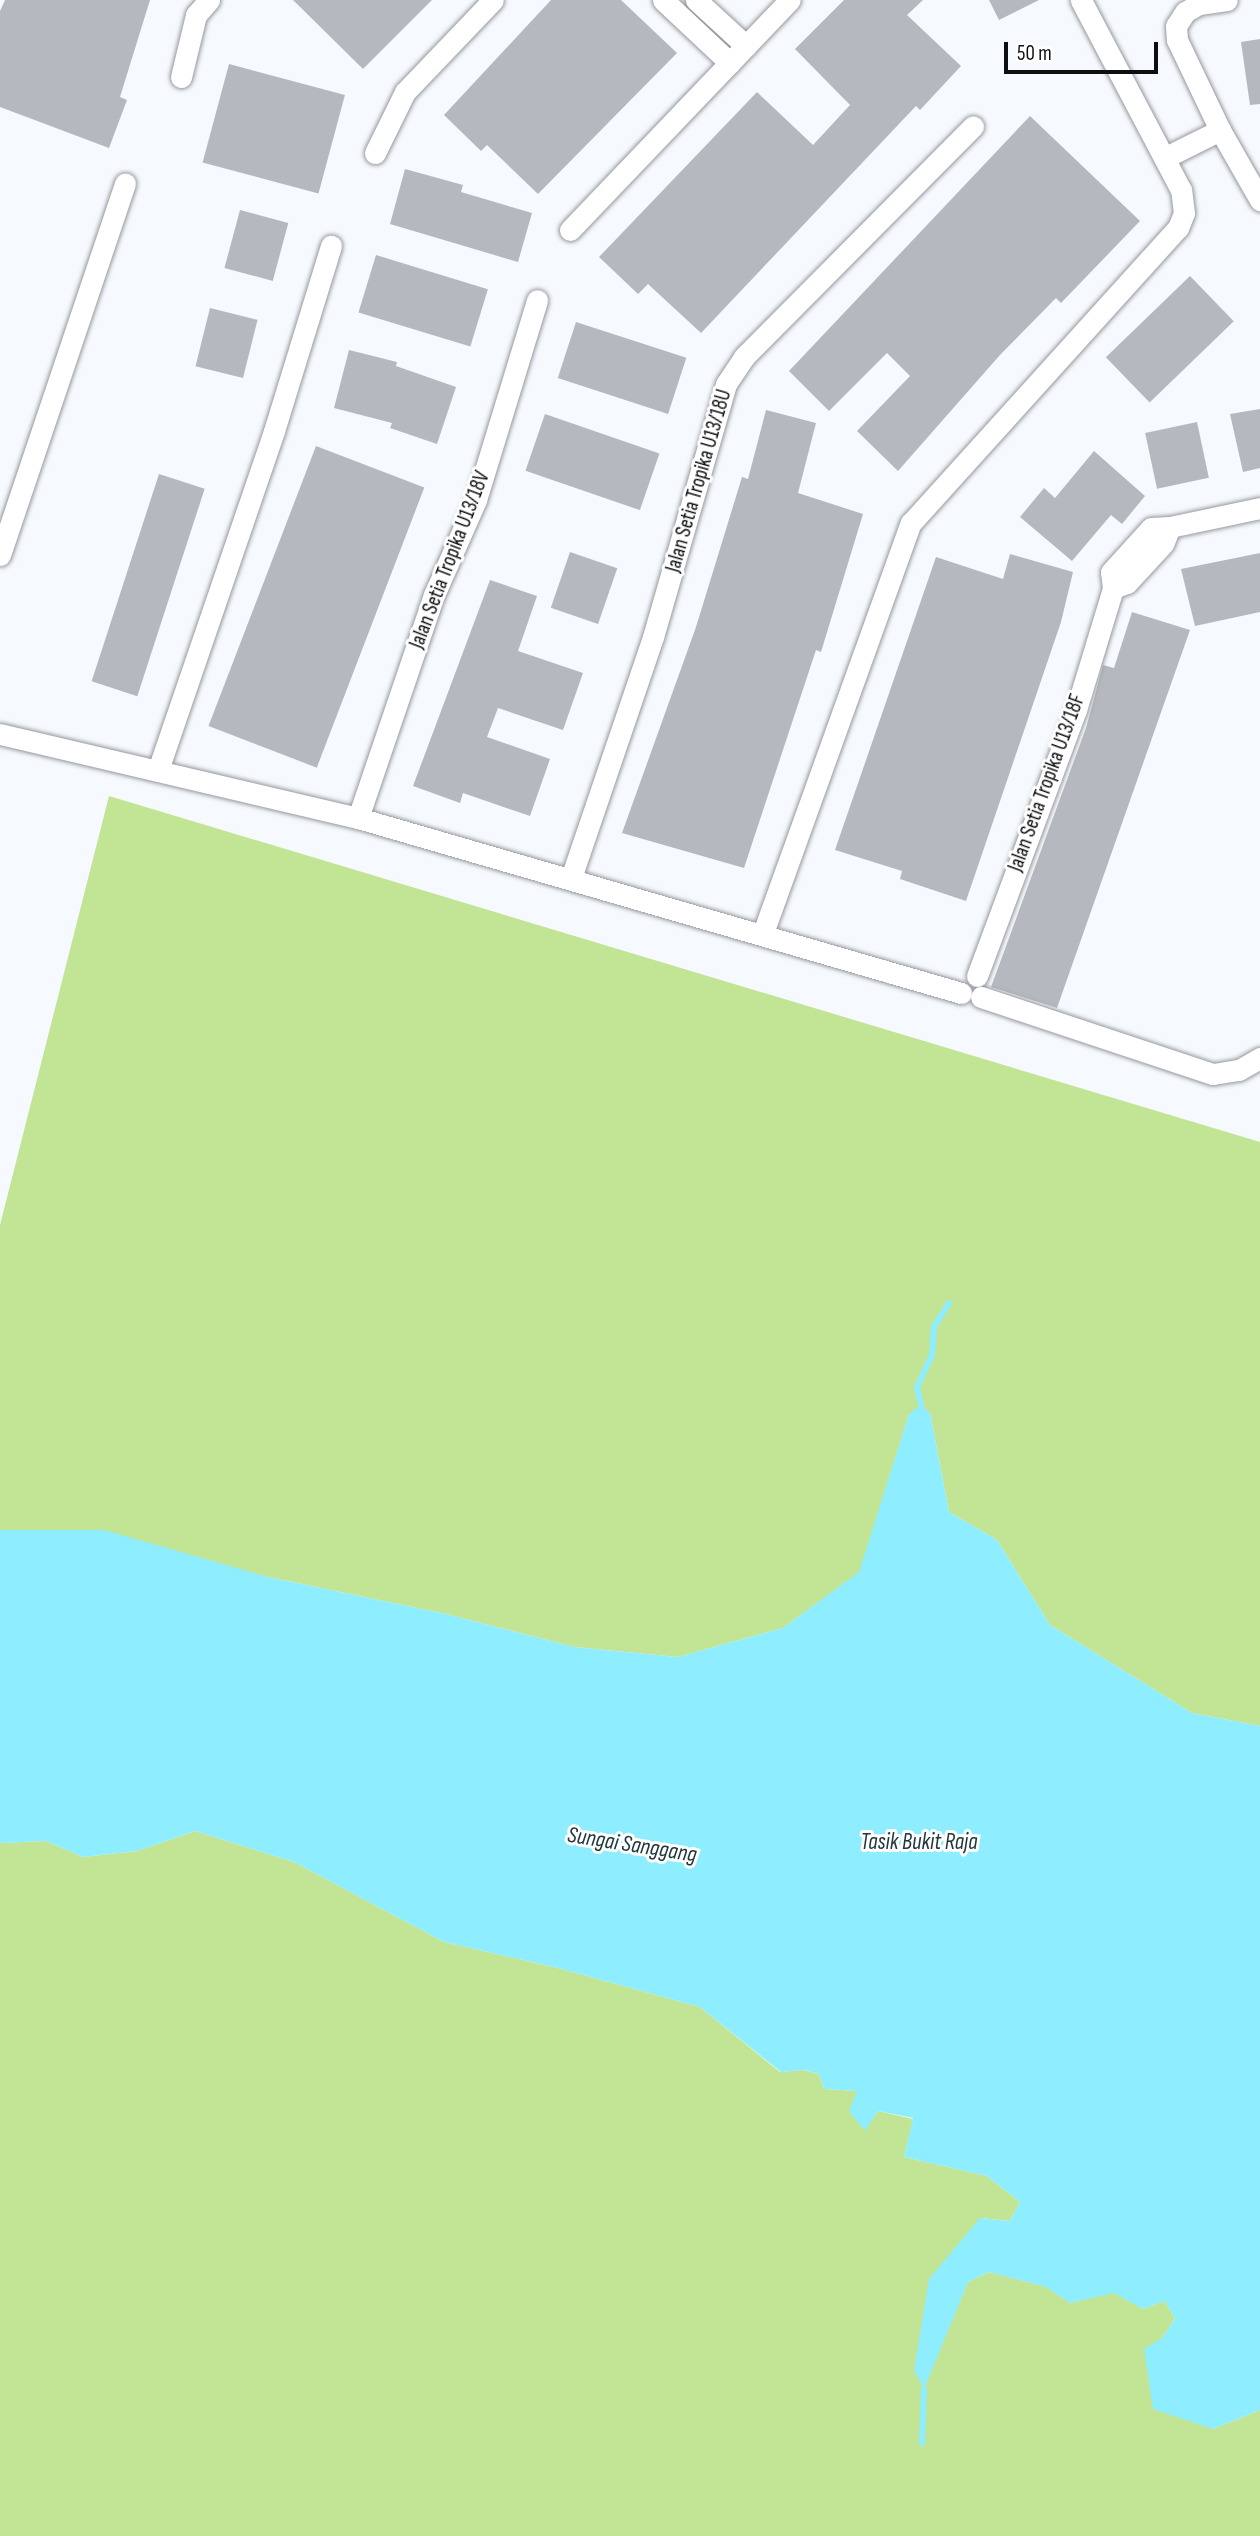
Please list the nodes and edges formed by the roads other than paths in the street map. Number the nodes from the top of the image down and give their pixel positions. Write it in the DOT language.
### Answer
graph roads {
  1 [pos="209,0"];
  2 [pos="493,0"];
  3 [pos="663,0"];
  4 [pos="696,0"];
  5 [pos="790,0"];
  6 [pos="1082,0"];
  7 [pos="1227,0"];
  8 [pos="746,46"];
  9 [pos="730,63"];
  10 [pos="181,77"];
  11 [pos="973,126"];
  12 [pos="1220,130"];
  13 [pos="375,153"];
  14 [pos="1164,158"];
  15 [pos="125,183"];
  16 [pos="1260,200"];
  17 [pos="570,230"];
  18 [pos="331,246"];
  19 [pos="537,300"];
  20 [pos="1260,508"];
  21 [pos="0,555"];
  22 [pos="0,734"];
  23 [pos="158,770"];
  24 [pos="358,818"];
  25 [pos="571,877"];
  26 [pos="763,933"];
  27 [pos="973,989"];
  28 [pos="1260,1058"];
  1 -- 10 [label="street"];
  2 -- 13 [label="street"];
  3 -- 9 [label="street"];
  4 -- 8 [label="street"];
  5 -- 8 [label="street"];
  6 -- 14 [label="street"];
  7 -- 12 [label="street"];
  8 -- 9 [label="street"];
  9 -- 17 [label="street"];
  11 -- 25 [label="street, Jalan Setia Tropika U13/18U"];
  12 -- 14 [label="street"];
  12 -- 16 [label="street"];
  14 -- 26 [label="street"];
  15 -- 21 [label="street"];
  18 -- 23 [label="street"];
  19 -- 24 [label="street, Jalan Setia Tropika U13/18V"];
  20 -- 27 [label="street, Jalan Setia Tropika U13/18F"];
  22 -- 23 [label="street"];
  23 -- 24 [label="street"];
  24 -- 25 [label="street"];
  25 -- 26 [label="street"];
  26 -- 27 [label="street"];
  27 -- 28 [label="street"];
}
